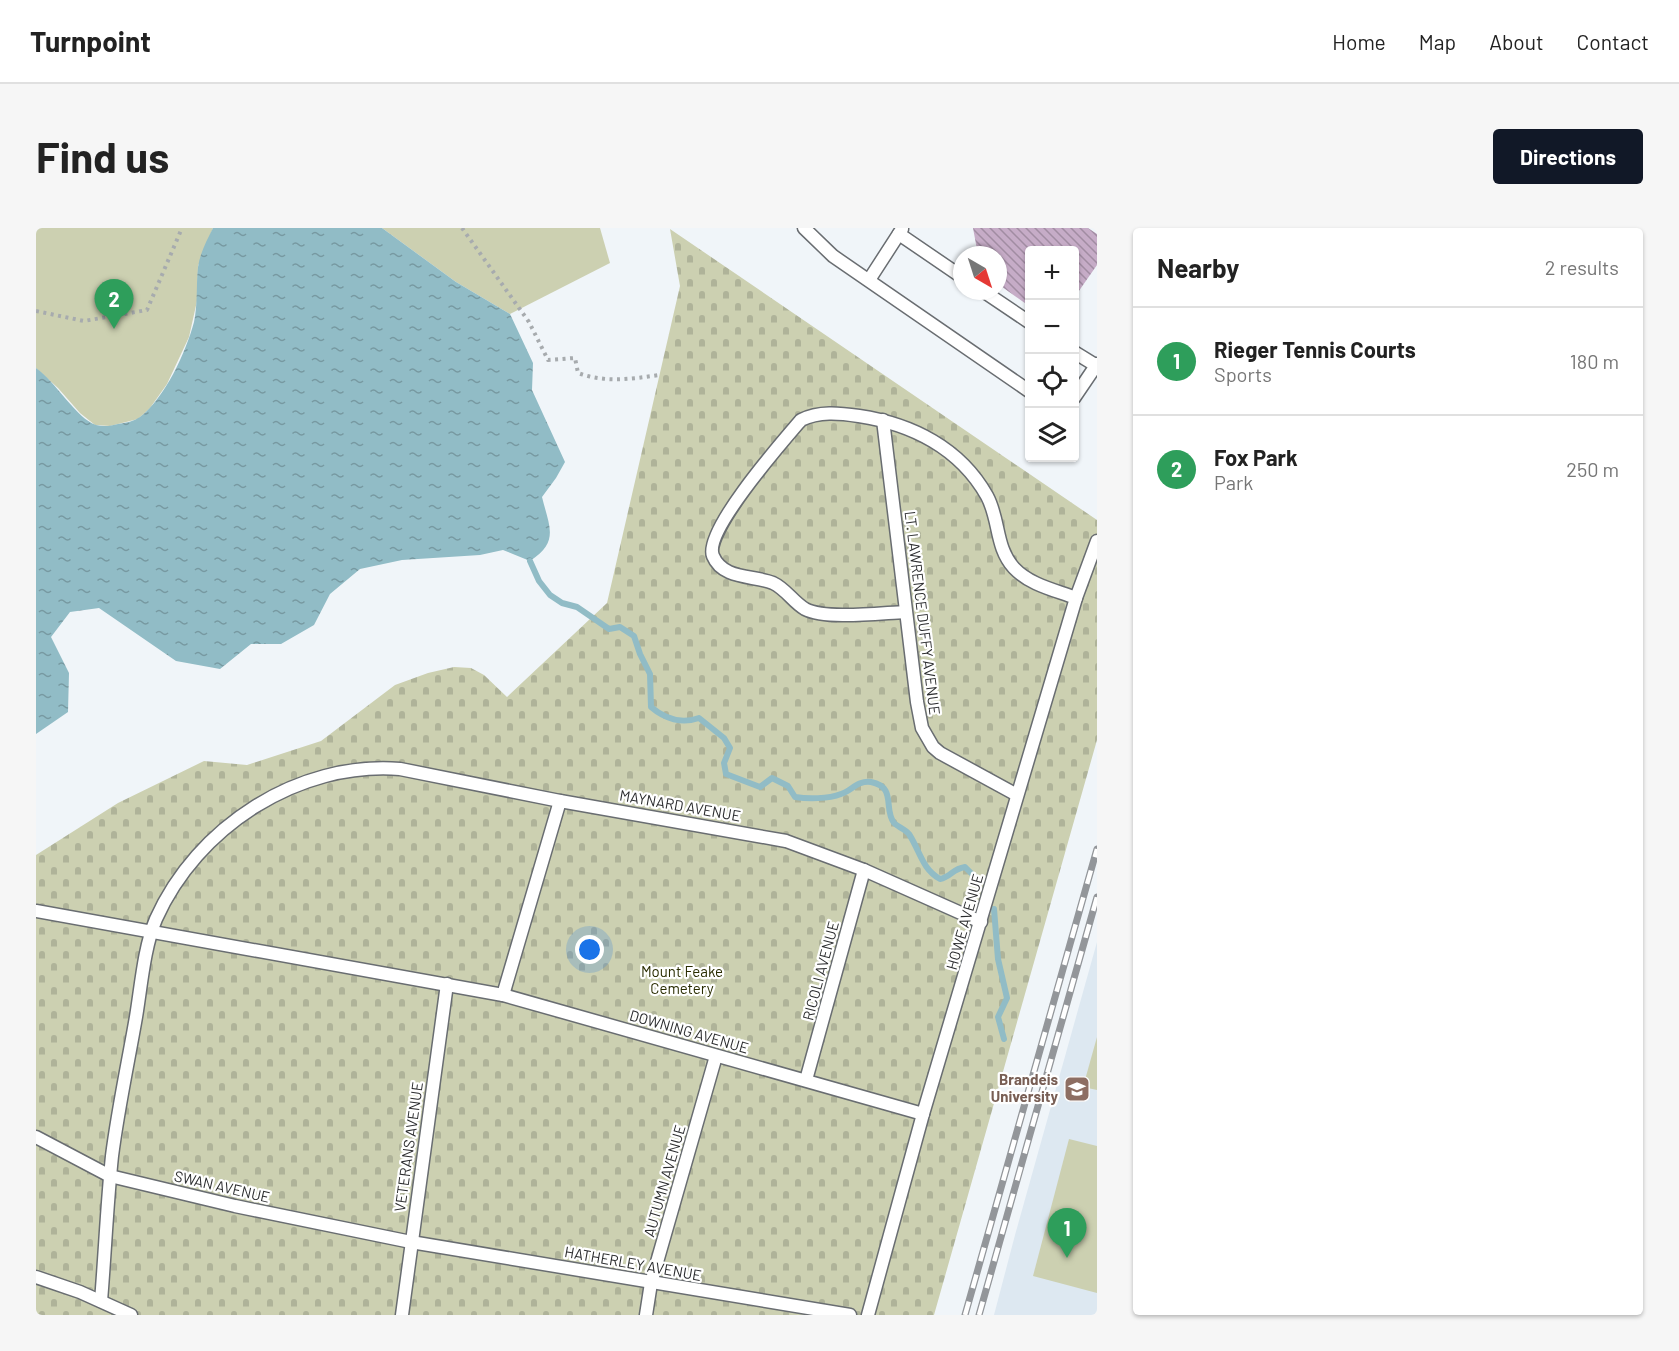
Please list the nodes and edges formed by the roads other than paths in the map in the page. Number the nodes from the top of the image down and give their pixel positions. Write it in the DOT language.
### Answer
graph roads {
  1 [pos="804,228"];
  2 [pos="901,231"];
  3 [pos="953,270"];
  4 [pos="869,280"];
  5 [pos="996,300"];
  6 [pos="1025,319"];
  7 [pos="1078,354"];
  8 [pos="1097,365"];
  9 [pos="1025,388"];
  10 [pos="1079,391"];
  11 [pos="883,420"];
  12 [pos="1097,540"];
  13 [pos="1076,598"];
  14 [pos="905,612"];
  15 [pos="1017,795"];
  16 [pos="560,801"];
  17 [pos="864,870"];
  18 [pos="36,911"];
  19 [pos="981,922"];
  20 [pos="151,932"];
  21 [pos="447,984"];
  22 [pos="503,995"];
  23 [pos="716,1056"];
  24 [pos="807,1080"];
  25 [pos="923,1114"];
  26 [pos="36,1137"];
  27 [pos="110,1176"];
  28 [pos="411,1242"];
  29 [pos="36,1277"];
  30 [pos="651,1283"];
  31 [pos="101,1301"];
  32 [pos="131,1315"];
  33 [pos="402,1315"];
  34 [pos="646,1315"];
  35 [pos="850,1315"];
  36 [pos="868,1315"];
  1 -- 4 [label="lane"];
  2 -- 3 [label="lane"];
  2 -- 4 [label="lane"];
  4 -- 9 [label="lane"];
  5 -- 6 [label="lane"];
  7 -- 8 [label="lane"];
  8 -- 10 [label="lane"];
  11 -- 13 [label="lane"];
  11 -- 14 [label="lane, LT. LAWRENCE DUFFY AVENUE"];
  11 -- 14 [label="lane"];
  12 -- 13 [label="lane, HOWE AVENUE"];
  13 -- 15 [label="lane, HOWE AVENUE"];
  14 -- 15 [label="lane, LT. LAWRENCE DUFFY AVENUE"];
  15 -- 19 [label="lane, HOWE AVENUE"];
  16 -- 17 [label="lane, MAYNARD AVENUE"];
  16 -- 20 [label="lane, MAYNARD AVENUE"];
  16 -- 22 [label="lane"];
  17 -- 19 [label="lane, MAYNARD AVENUE"];
  17 -- 24 [label="lane, RICOLI AVENUE"];
  18 -- 20 [label="lane, DOWNING AVENUE"];
  19 -- 25 [label="lane, HOWE AVENUE"];
  20 -- 21 [label="lane, DOWNING AVENUE"];
  20 -- 27 [label="lane, MAYNARD AVENUE"];
  21 -- 22 [label="lane, DOWNING AVENUE"];
  21 -- 28 [label="lane, VETERANS AVENUE"];
  22 -- 23 [label="lane, DOWNING AVENUE"];
  23 -- 24 [label="lane, DOWNING AVENUE"];
  23 -- 30 [label="lane, AUTUMN AVENUE"];
  24 -- 25 [label="lane, DOWNING AVENUE"];
  25 -- 36 [label="lane, HOWE AVENUE"];
  26 -- 27 [label="lane, SWAN AVENUE"];
  27 -- 28 [label="lane, SWAN AVENUE"];
  27 -- 31 [label="lane, MAYNARD AVENUE"];
  28 -- 30 [label="lane, HATHERLEY AVENUE"];
  28 -- 33 [label="lane, VETERANS AVENUE"];
  29 -- 31 [label="lane"];
  30 -- 34 [label="lane, AUTUMN AVENUE"];
  30 -- 35 [label="lane, HATHERLEY AVENUE"];
  31 -- 32 [label="lane"];
}
